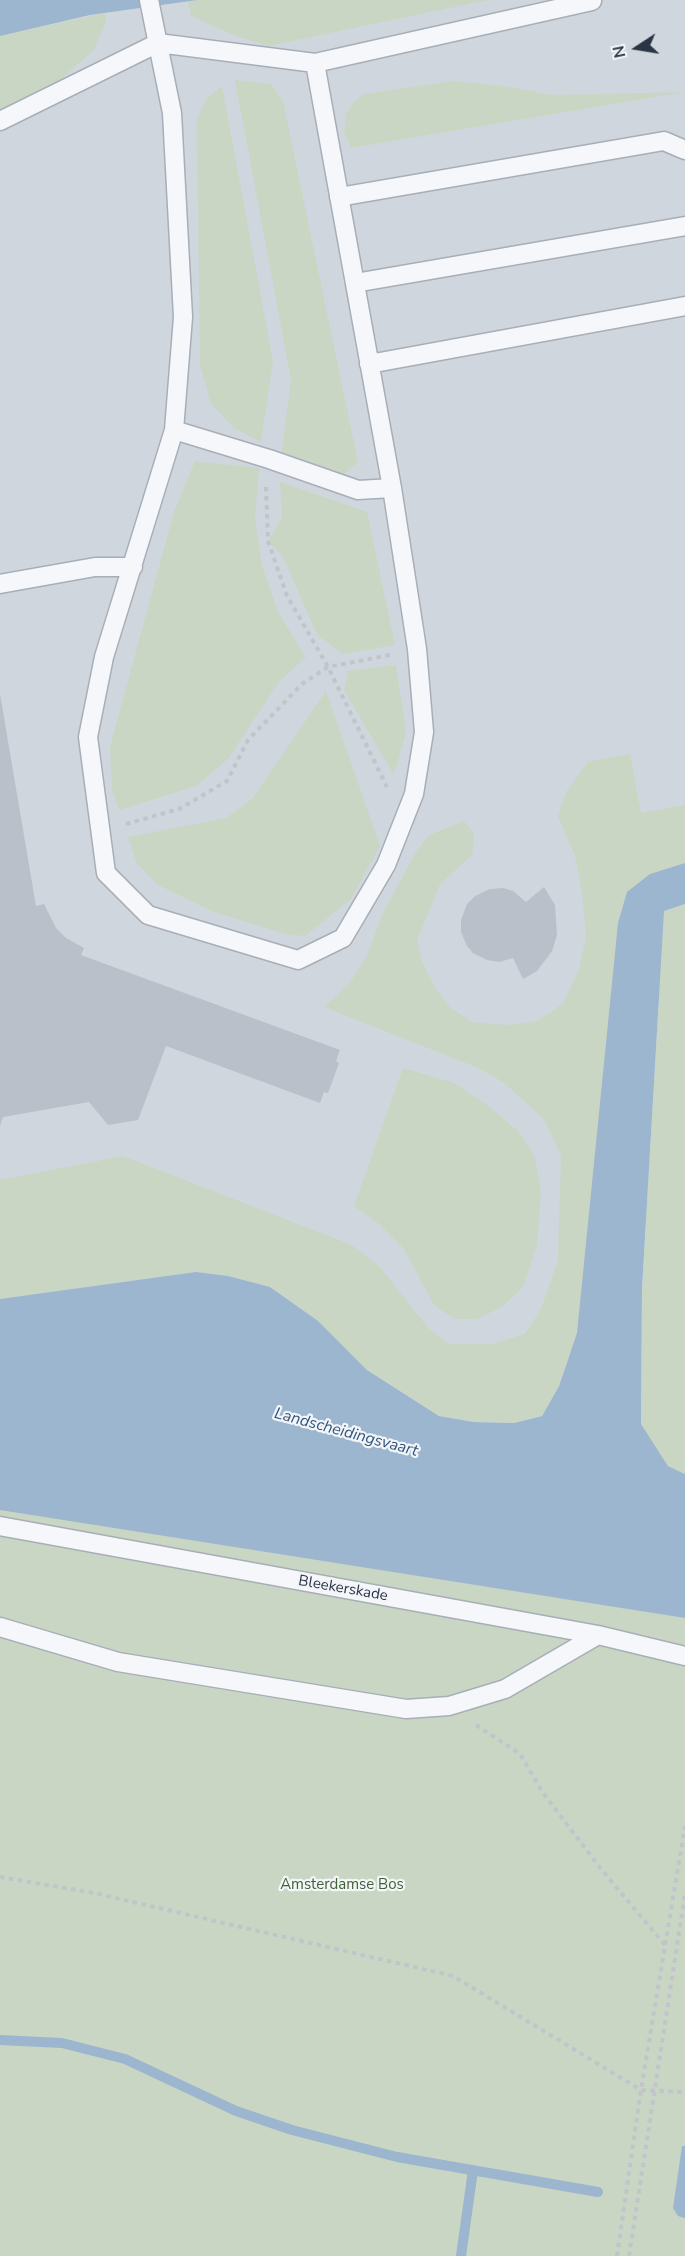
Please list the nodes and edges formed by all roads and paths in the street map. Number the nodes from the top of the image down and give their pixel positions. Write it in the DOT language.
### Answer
graph roads {
  1 [pos="592,1"];
  2 [pos="150,8"];
  3 [pos="158,43"];
  4 [pos="315,63"];
  5 [pos="0,121"];
  6 [pos="685,150"];
  7 [pos="339,197"];
  8 [pos="683,224"];
  9 [pos="355,283"];
  10 [pos="685,306"];
  11 [pos="369,364"];
  12 [pos="174,430"];
  13 [pos="269,459"];
  14 [pos="392,488"];
  15 [pos="133,567"];
  16 [pos="0,584"];
  17 [pos="417,649"];
  18 [pos="328,667"];
  19 [pos="414,794"];
  20 [pos="100,831"];
  21 [pos="0,1526"];
  22 [pos="0,1627"];
  23 [pos="598,1635"];
  24 [pos="685,1656"];
  25 [pos="448,1706"];
  26 [pos="685,1826"];
  27 [pos="0,1877"];
  28 [pos="685,1894"];
  29 [pos="666,1945"];
  30 [pos="641,2090"];
  31 [pos="652,2092"];
  32 [pos="685,2092"];
  33 [pos="617,2256"];
  34 [pos="629,2256"];
  1 -- 4 [label="lane"];
  2 -- 3 [label="lane"];
  3 -- 4 [label="lane"];
  3 -- 5 [label="lane"];
  3 -- 12 [label="lane"];
  4 -- 7 [label="lane"];
  6 -- 7 [label="lane"];
  7 -- 9 [label="lane"];
  8 -- 9 [label="lane"];
  9 -- 11 [label="lane"];
  10 -- 11 [label="lane"];
  11 -- 14 [label="lane"];
  12 -- 13 [label="lane"];
  12 -- 15 [label="lane"];
  13 -- 14 [label="lane"];
  13 -- 18 [label="path"];
  14 -- 17 [label="lane"];
  15 -- 16 [label="lane"];
  15 -- 20 [label="lane"];
  17 -- 18 [label="path"];
  17 -- 19 [label="lane"];
  18 -- 19 [label="path"];
  18 -- 20 [label="path"];
  19 -- 20 [label="lane"];
  21 -- 23 [label="lane, Bleekerskade"];
  22 -- 25 [label="lane"];
  23 -- 24 [label="lane, Bleekerskade"];
  23 -- 25 [label="lane"];
  25 -- 29 [label="path"];
  26 -- 29 [label="path"];
  27 -- 30 [label="path"];
  28 -- 31 [label="path"];
  29 -- 30 [label="path"];
  30 -- 31 [label="path"];
  30 -- 33 [label="path"];
  31 -- 32 [label="path"];
  31 -- 34 [label="path"];
}
